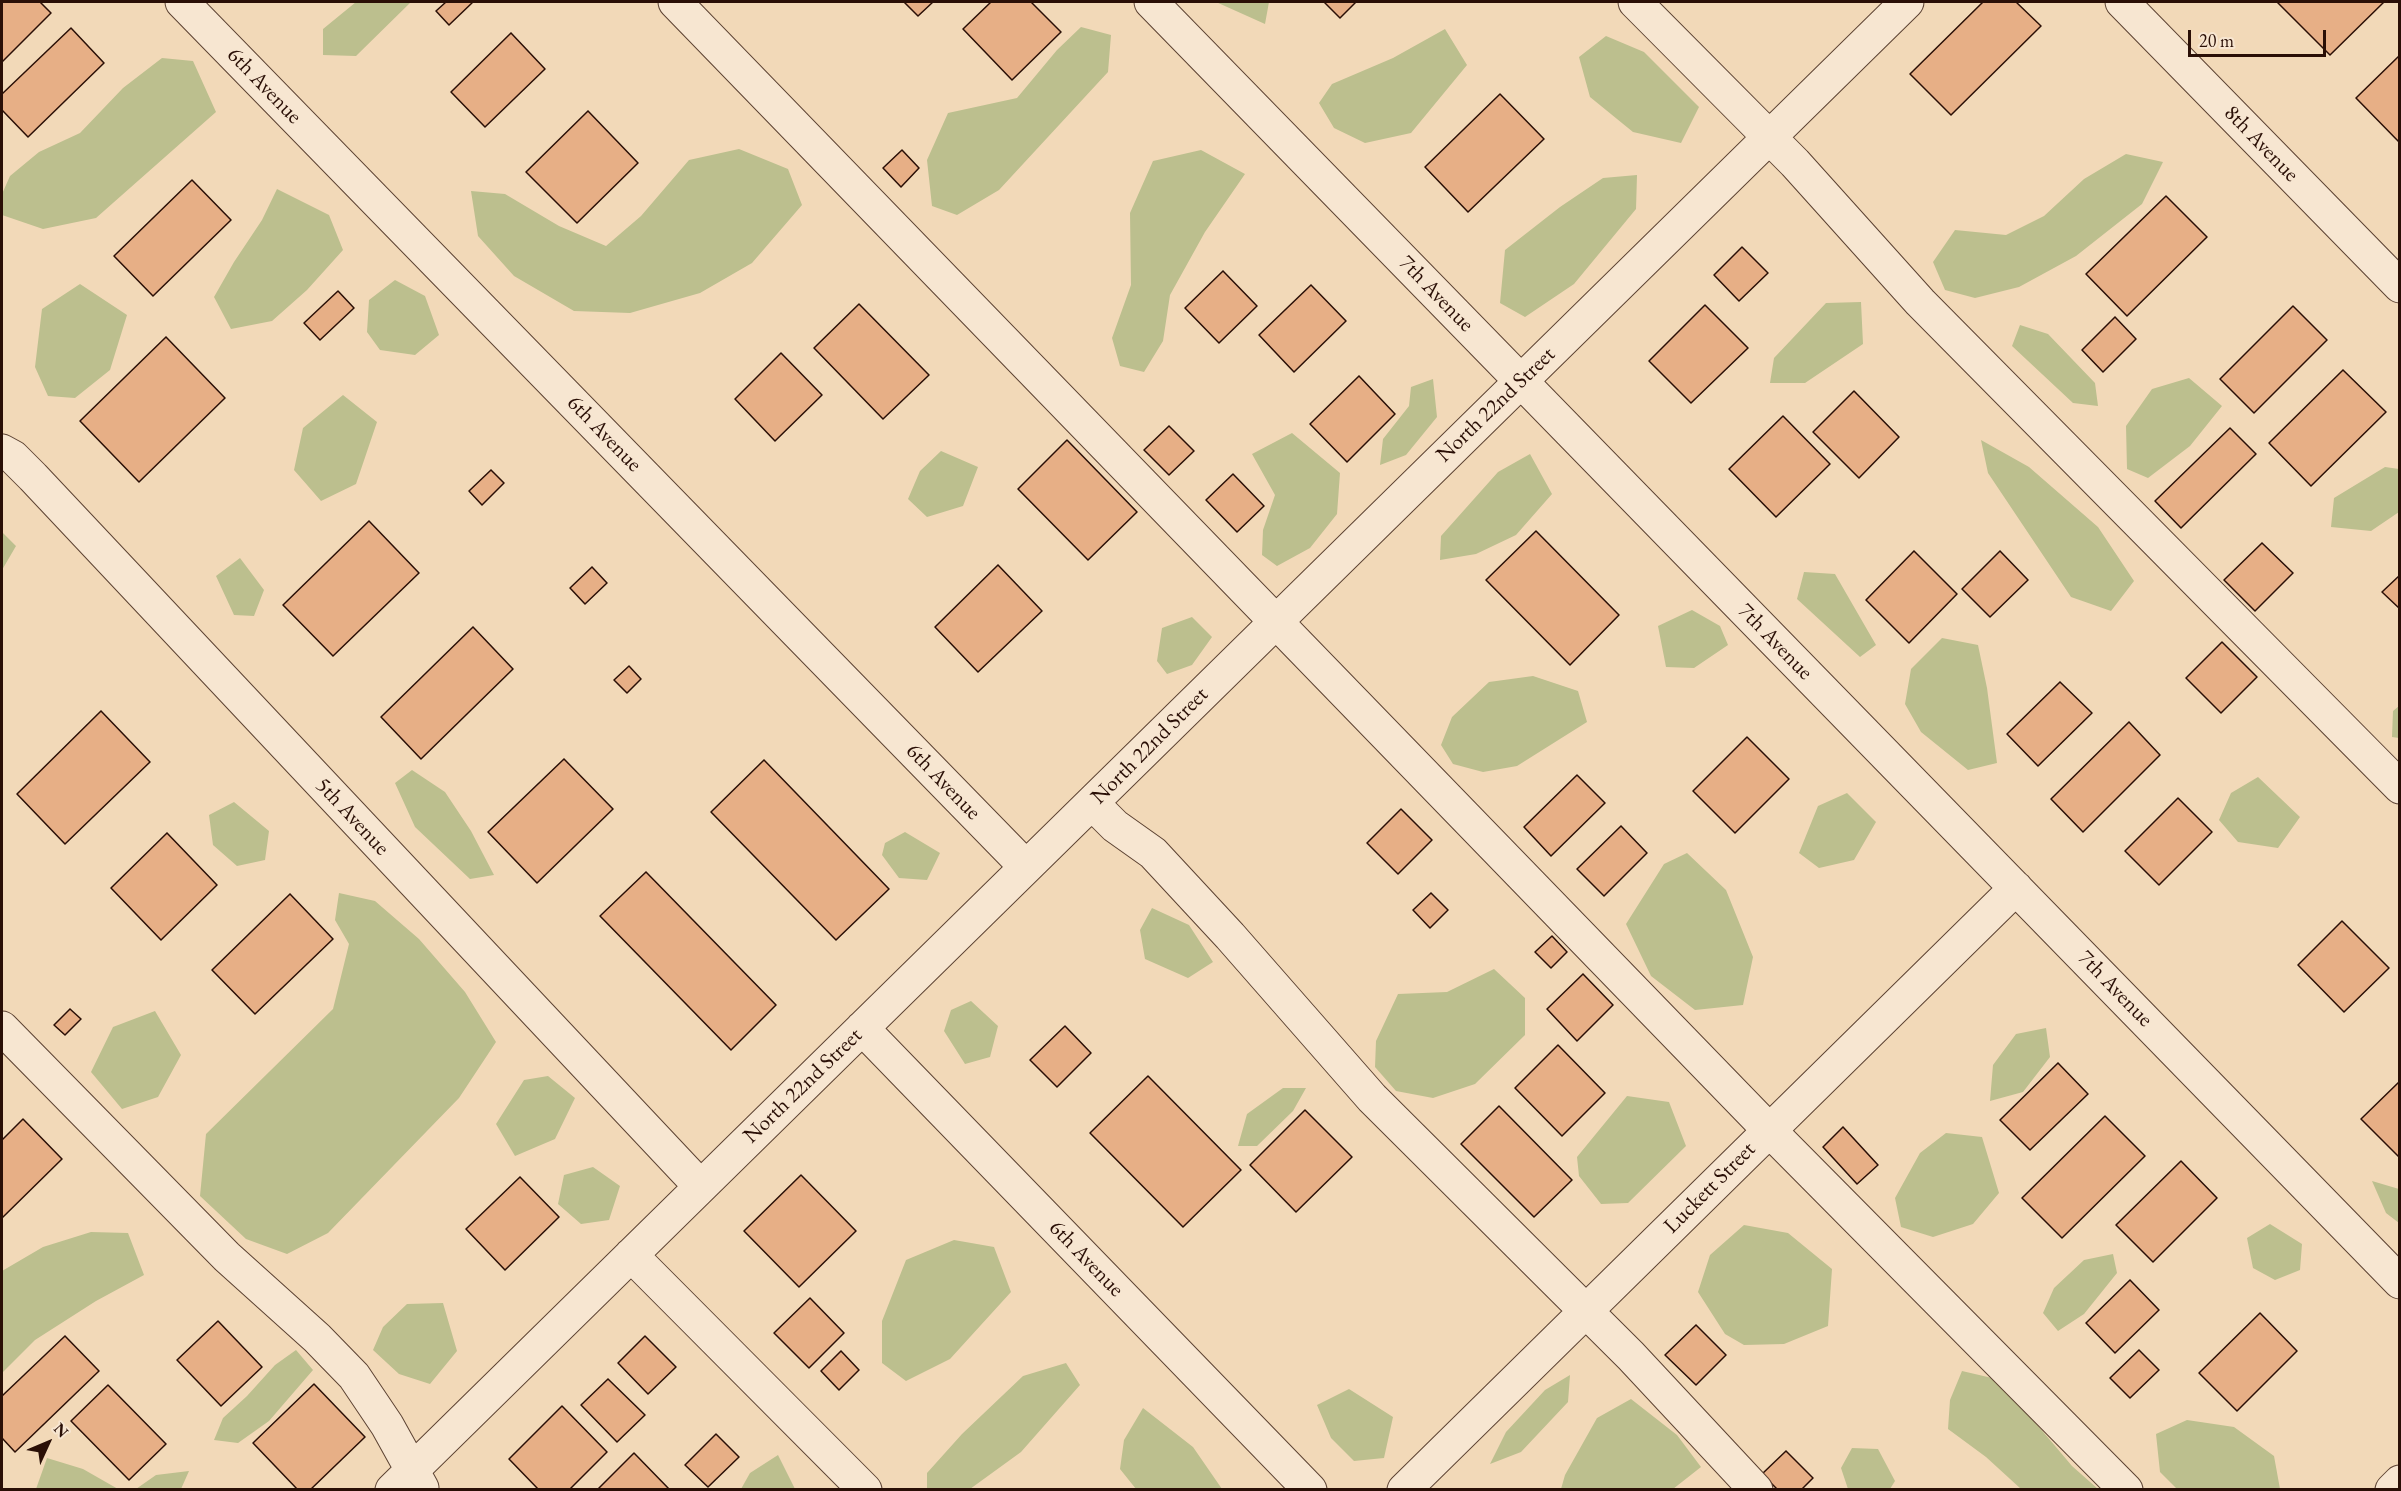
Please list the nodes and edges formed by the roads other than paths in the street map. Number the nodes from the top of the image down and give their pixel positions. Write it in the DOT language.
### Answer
graph roads {
  1 [pos="182,2"];
  2 [pos="675,2"];
  3 [pos="1151,2"];
  4 [pos="1635,2"];
  5 [pos="1907,2"];
  6 [pos="2122,2"];
  7 [pos="1769,137"];
  8 [pos="2400,286"];
  9 [pos="1521,381"];
  10 [pos="2,451"];
  11 [pos="1275,622"];
  12 [pos="2400,786"];
  13 [pos="1092,803"];
  14 [pos="1026,867"];
  15 [pos="2016,888"];
  16 [pos="2,1028"];
  17 [pos="862,1028"];
  18 [pos="1769,1130"];
  19 [pos="700,1186"];
  20 [pos="631,1255"];
  21 [pos="2400,1282"];
  22 [pos="1585,1312"];
  23 [pos="2400,1482"];
  24 [pos="409,1483"];
  25 [pos="865,1490"];
  26 [pos="1310,1490"];
  27 [pos="1404,1490"];
  28 [pos="1756,1490"];
  29 [pos="2126,1490"];
  30 [pos="2392,1490"];
  1 -- 14 [label="street, 6th Avenue"];
  2 -- 11 [label="street"];
  3 -- 9 [label="street, 7th Avenue"];
  4 -- 7 [label="street"];
  5 -- 7 [label="street, North 22nd Street"];
  6 -- 8 [label="street, 8th Avenue"];
  7 -- 9 [label="street, North 22nd Street"];
  7 -- 12 [label="street"];
  9 -- 11 [label="street, North 22nd Street"];
  9 -- 15 [label="street, 7th Avenue"];
  10 -- 19 [label="street, 5th Avenue"];
  11 -- 13 [label="street, North 22nd Street"];
  11 -- 18 [label="street"];
  13 -- 14 [label="street, North 22nd Street"];
  13 -- 22 [label="street"];
  14 -- 17 [label="street, North 22nd Street"];
  15 -- 18 [label="street, Luckett Street"];
  15 -- 21 [label="street, 7th Avenue"];
  16 -- 24 [label="street"];
  17 -- 19 [label="street, North 22nd Street"];
  17 -- 26 [label="street, 6th Avenue"];
  18 -- 22 [label="street, Luckett Street"];
  18 -- 29 [label="street"];
  19 -- 20 [label="street, North 22nd Street"];
  20 -- 24 [label="street, North 22nd Street"];
  20 -- 25 [label="street"];
  22 -- 27 [label="street, Luckett Street"];
  22 -- 28 [label="street"];
  23 -- 30 [label="street"];
}
